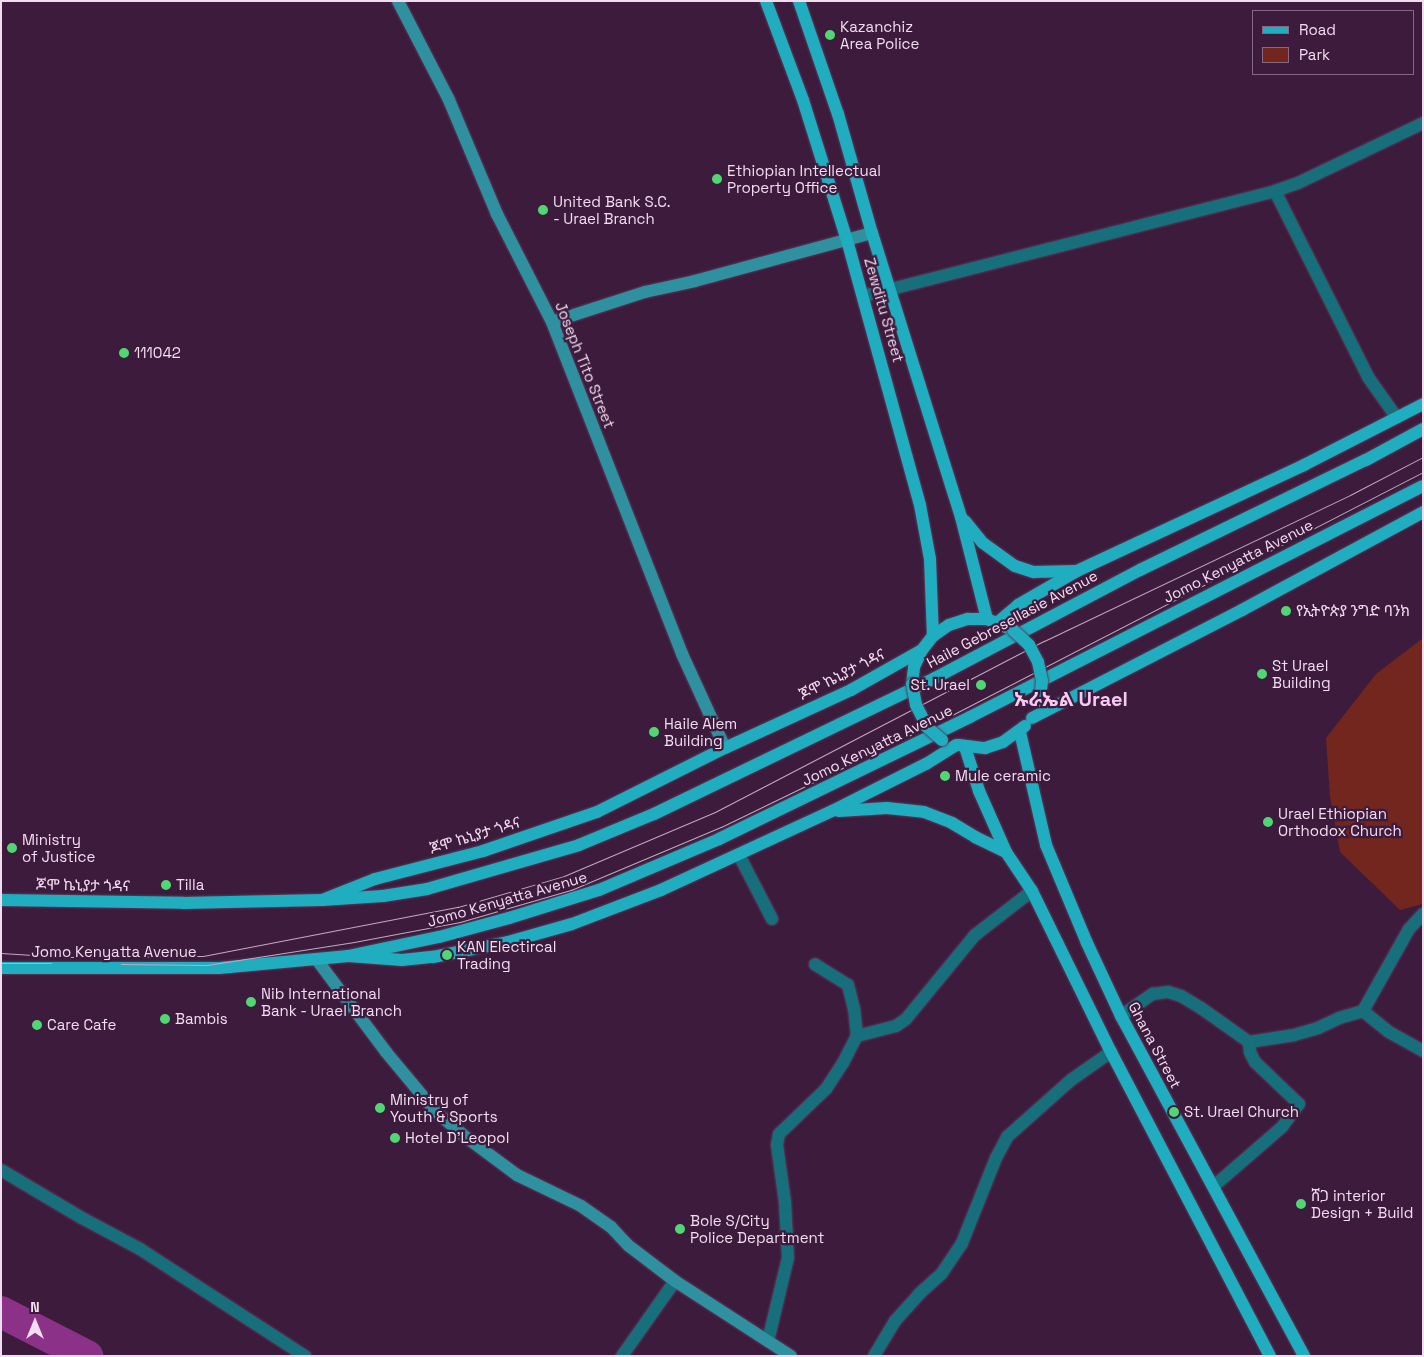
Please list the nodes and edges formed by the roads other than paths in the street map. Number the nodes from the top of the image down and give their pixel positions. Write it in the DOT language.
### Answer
graph roads {
  1 [pos="398,1"];
  2 [pos="766,1"];
  3 [pos="799,1"];
  4 [pos="1423,124"];
  5 [pos="1275,191"];
  6 [pos="872,233"];
  7 [pos="847,240"];
  8 [pos="889,289"];
  9 [pos="864,296"];
  10 [pos="552,322"];
  11 [pos="1423,404"];
  12 [pos="1398,418"];
  13 [pos="1423,430"];
  14 [pos="1423,486"];
  15 [pos="1423,512"];
  16 [pos="962,517"];
  17 [pos="1077,571"];
  18 [pos="993,621"];
  19 [pos="933,636"];
  20 [pos="922,650"];
  21 [pos="1032,718"];
  22 [pos="1020,732"];
  23 [pos="961,746"];
  24 [pos="725,748"];
  25 [pos="832,811"];
  26 [pos="1006,852"];
  27 [pos="739,855"];
  28 [pos="1032,891"];
  29 [pos="1,900"];
  30 [pos="322,900"];
  31 [pos="1423,914"];
  32 [pos="772,919"];
  33 [pos="348,956"];
  34 [pos="317,960"];
  35 [pos="815,964"];
  36 [pos="1,968"];
  37 [pos="1363,1011"];
  38 [pos="1121,1016"];
  39 [pos="857,1036"];
  40 [pos="1248,1042"];
  41 [pos="1423,1051"];
  42 [pos="1111,1052"];
  43 [pos="1,1170"];
  44 [pos="1214,1186"];
  45 [pos="675,1281"];
  46 [pos="768,1341"];
  47 [pos="306,1356"];
  48 [pos="622,1356"];
  49 [pos="790,1356"];
  50 [pos="874,1356"];
  51 [pos="1270,1356"];
  52 [pos="1304,1356"];
  1 -- 10 [label="main road, Joseph Tito Street"];
  2 -- 7 [label="main road, Zewditu Street"];
  3 -- 6 [label="main road, Zewditu Street"];
  4 -- 5 [label="street"];
  5 -- 8 [label="street"];
  5 -- 12 [label="street"];
  6 -- 7 [label="main road"];
  6 -- 8 [label="main road, Zewditu Street"];
  7 -- 9 [label="main road, Zewditu Street"];
  7 -- 10 [label="main road"];
  8 -- 9 [label="street"];
  8 -- 16 [label="main road, Zewditu Street"];
  9 -- 19 [label="main road, Zewditu Street"];
  10 -- 24 [label="main road, Joseph Tito Street"];
  11 -- 12 [label="main road, Haile Gebresellasie Avenue"];
  12 -- 17 [label="main road, Haile Gebresellasie Avenue"];
  13 -- 30 [label="main road, Haile Gebresellasie Avenue"];
  14 -- 33 [label="main road, Jomo Kenyatta Avenue"];
  15 -- 21 [label="main road"];
  16 -- 17 [label="main road"];
  16 -- 18 [label="main road, Zewditu Street"];
  17 -- 18 [label="main road, Haile Gebresellasie Avenue"];
  18 -- 19 [label="main road"];
  18 -- 21 [label="main road, bridge"];
  19 -- 20 [label="main road"];
  20 -- 23 [label="main road, bridge"];
  20 -- 24 [label="main road, ጆሞ ኬኒያታ ጎዳና"];
  21 -- 22 [label="main road"];
  22 -- 23 [label="main road"];
  22 -- 38 [label="main road, Ghana Street"];
  23 -- 25 [label="main road"];
  23 -- 26 [label="main road"];
  24 -- 30 [label="main road, ጆሞ ኬኒያታ ጎዳና"];
  25 -- 26 [label="main road"];
  25 -- 27 [label="main road"];
  26 -- 28 [label="main road"];
  27 -- 32 [label="street"];
  27 -- 33 [label="main road"];
  28 -- 39 [label="street"];
  28 -- 42 [label="main road"];
  29 -- 30 [label="main road, ጆሞ ኬኒያታ ጎዳና"];
  31 -- 37 [label="street"];
  33 -- 34 [label="main road, Jomo Kenyatta Avenue"];
  34 -- 36 [label="main road, Jomo Kenyatta Avenue"];
  34 -- 45 [label="main road"];
  35 -- 39 [label="street"];
  37 -- 40 [label="street"];
  37 -- 41 [label="street"];
  38 -- 40 [label="street"];
  38 -- 44 [label="main road, Ghana Street"];
  39 -- 46 [label="street"];
  40 -- 44 [label="street"];
  42 -- 50 [label="street"];
  42 -- 51 [label="main road"];
  43 -- 47 [label="street"];
  44 -- 52 [label="main road, Ghana Street"];
  45 -- 46 [label="main road"];
  45 -- 48 [label="street"];
  46 -- 49 [label="main road"];
}
